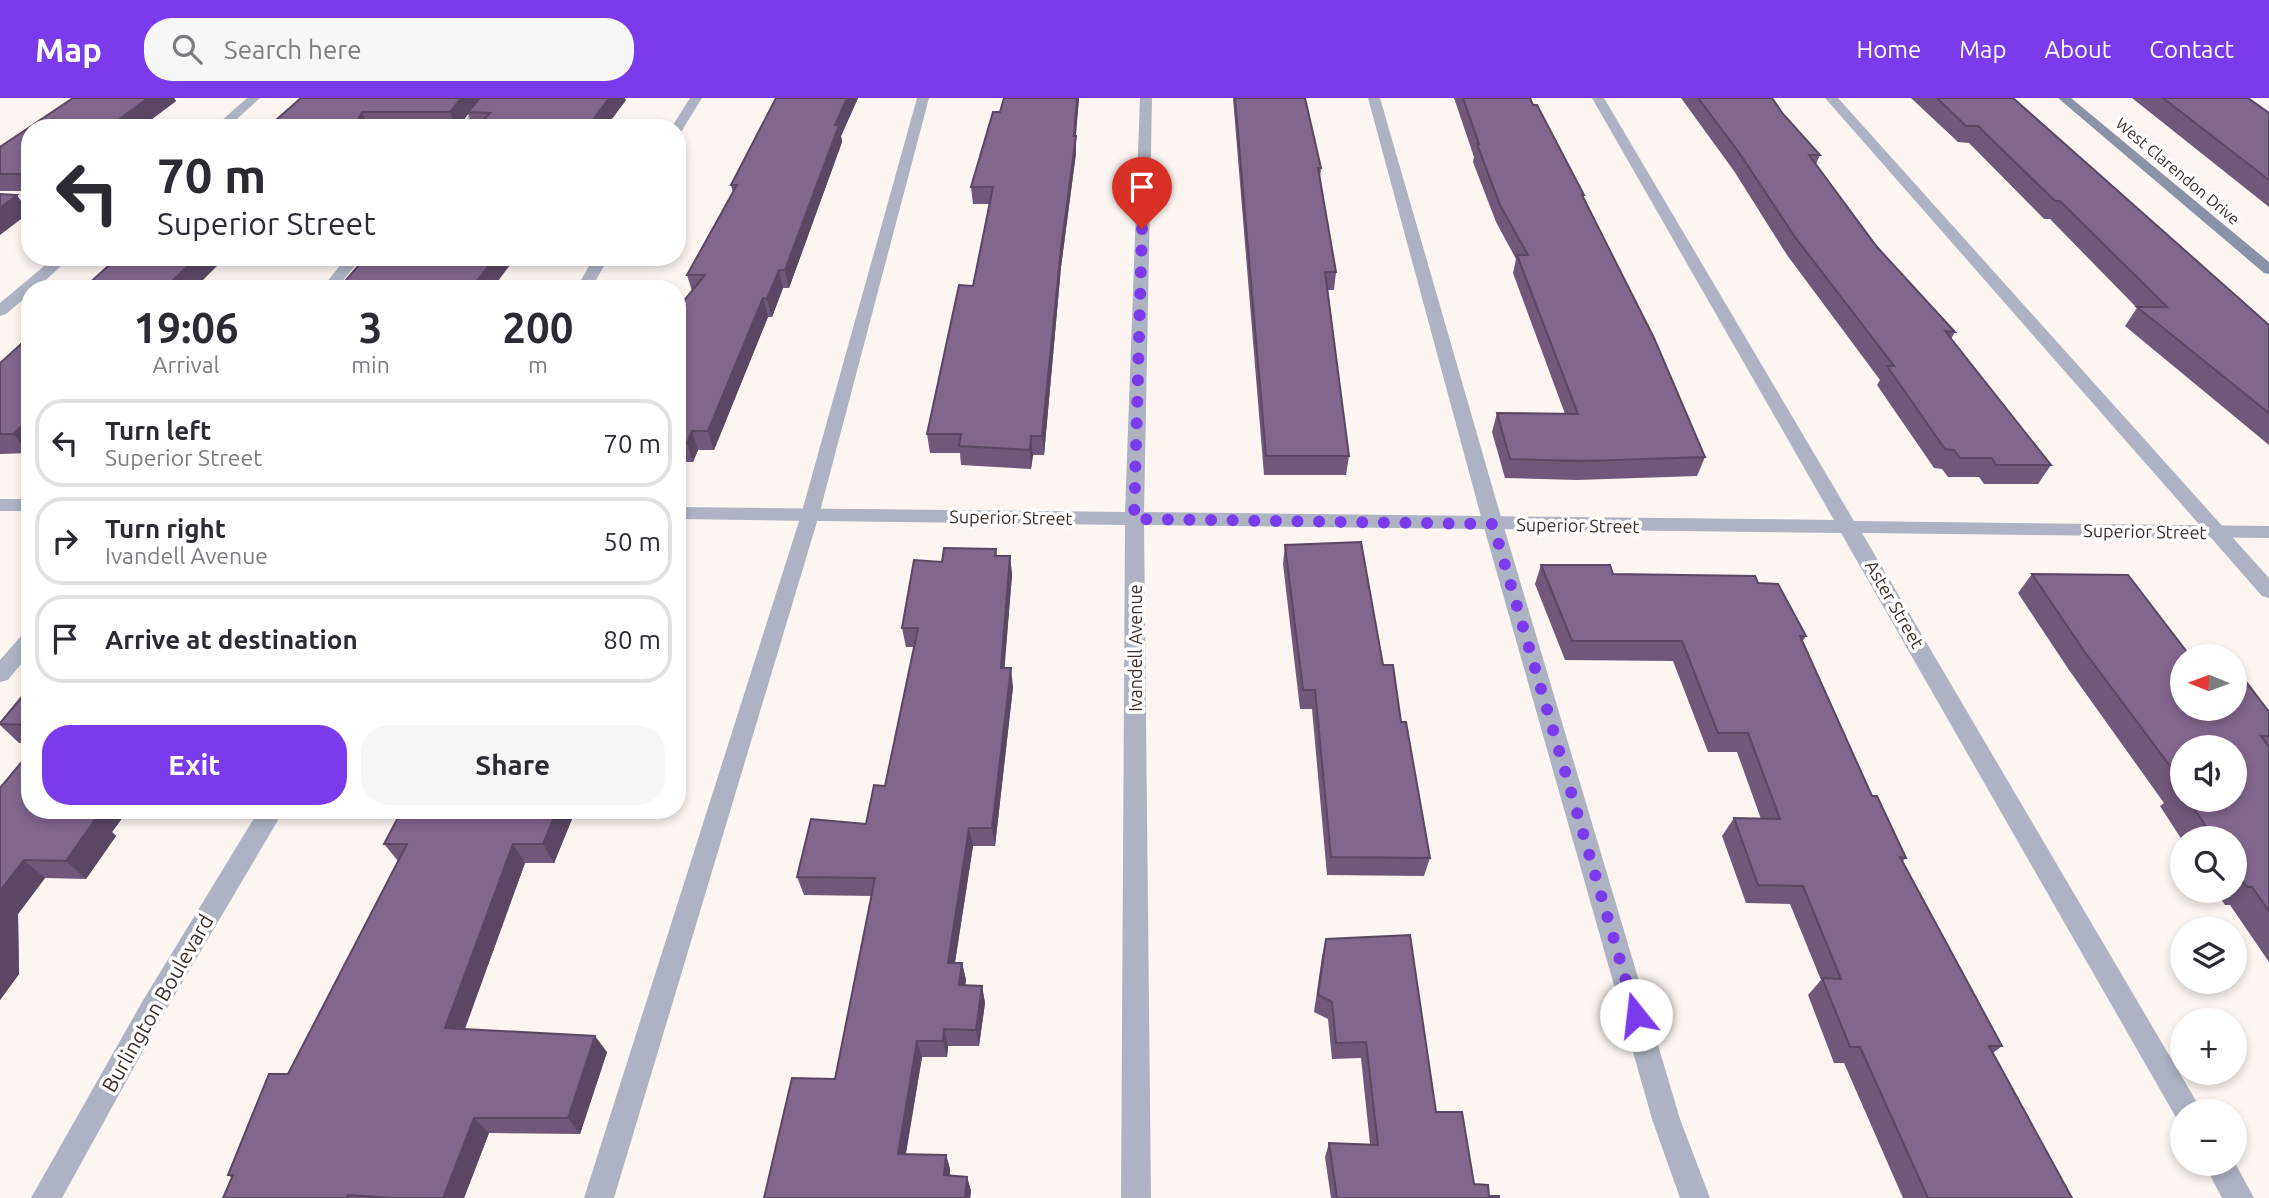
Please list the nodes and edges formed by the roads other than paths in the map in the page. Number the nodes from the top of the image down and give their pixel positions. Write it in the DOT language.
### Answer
graph roads {
  1 [pos="254,98"];
  2 [pos="490,98"];
  3 [pos="696,98"];
  4 [pos="923,98"];
  5 [pos="1146,98"];
  6 [pos="1374,98"];
  7 [pos="1598,98"];
  8 [pos="1830,98"];
  9 [pos="2064,98"];
  10 [pos="230,119"];
  11 [pos="472,119"];
  12 [pos="683,119"];
  13 [pos="53,266"];
  14 [pos="347,266"];
  15 [pos="2269,270"];
  16 [pos="37,280"];
  17 [pos="336,280"];
  18 [pos="21,293"];
  19 [pos="0,311"];
  20 [pos="0,505"];
  21 [pos="21,505"];
  22 [pos="686,513"];
  23 [pos="810,515"];
  24 [pos="1134,519"];
  25 [pos="1493,524"];
  26 [pos="1851,528"];
  27 [pos="2217,531"];
  28 [pos="2269,532"];
  29 [pos="2269,591"];
  30 [pos="21,650"];
  31 [pos="0,674"];
  32 [pos="267,819"];
  33 [pos="2181,1099"];
  34 [pos="2226,1176"];
  35 [pos="46,1198"];
  36 [pos="599,1198"];
  37 [pos="1136,1198"];
  38 [pos="1695,1198"];
  39 [pos="2239,1198"];
  1 -- 10 [label="street"];
  2 -- 11 [label="street"];
  3 -- 12 [label="street"];
  4 -- 23 [label="street"];
  5 -- 24 [label="street, Ivandell Avenue"];
  6 -- 25 [label="street"];
  7 -- 26 [label="street, Aster Street"];
  8 -- 27 [label="street"];
  9 -- 15 [label="main road, West Clarendon Drive"];
  13 -- 16 [label="street"];
  14 -- 17 [label="street"];
  18 -- 19 [label="street"];
  20 -- 21 [label="street"];
  22 -- 23 [label="street, Superior Street"];
  23 -- 24 [label="street, Superior Street"];
  23 -- 36 [label="street"];
  24 -- 25 [label="street, Superior Street"];
  24 -- 37 [label="street, Ivandell Avenue"];
  25 -- 26 [label="street, Superior Street"];
  25 -- 38 [label="street"];
  26 -- 27 [label="street, Superior Street"];
  26 -- 33 [label="street, Aster Street"];
  27 -- 28 [label="street, Superior Street"];
  27 -- 29 [label="street"];
  30 -- 31 [label="street"];
  32 -- 35 [label="street, Burlington Boulevard"];
  34 -- 39 [label="street"];
}
